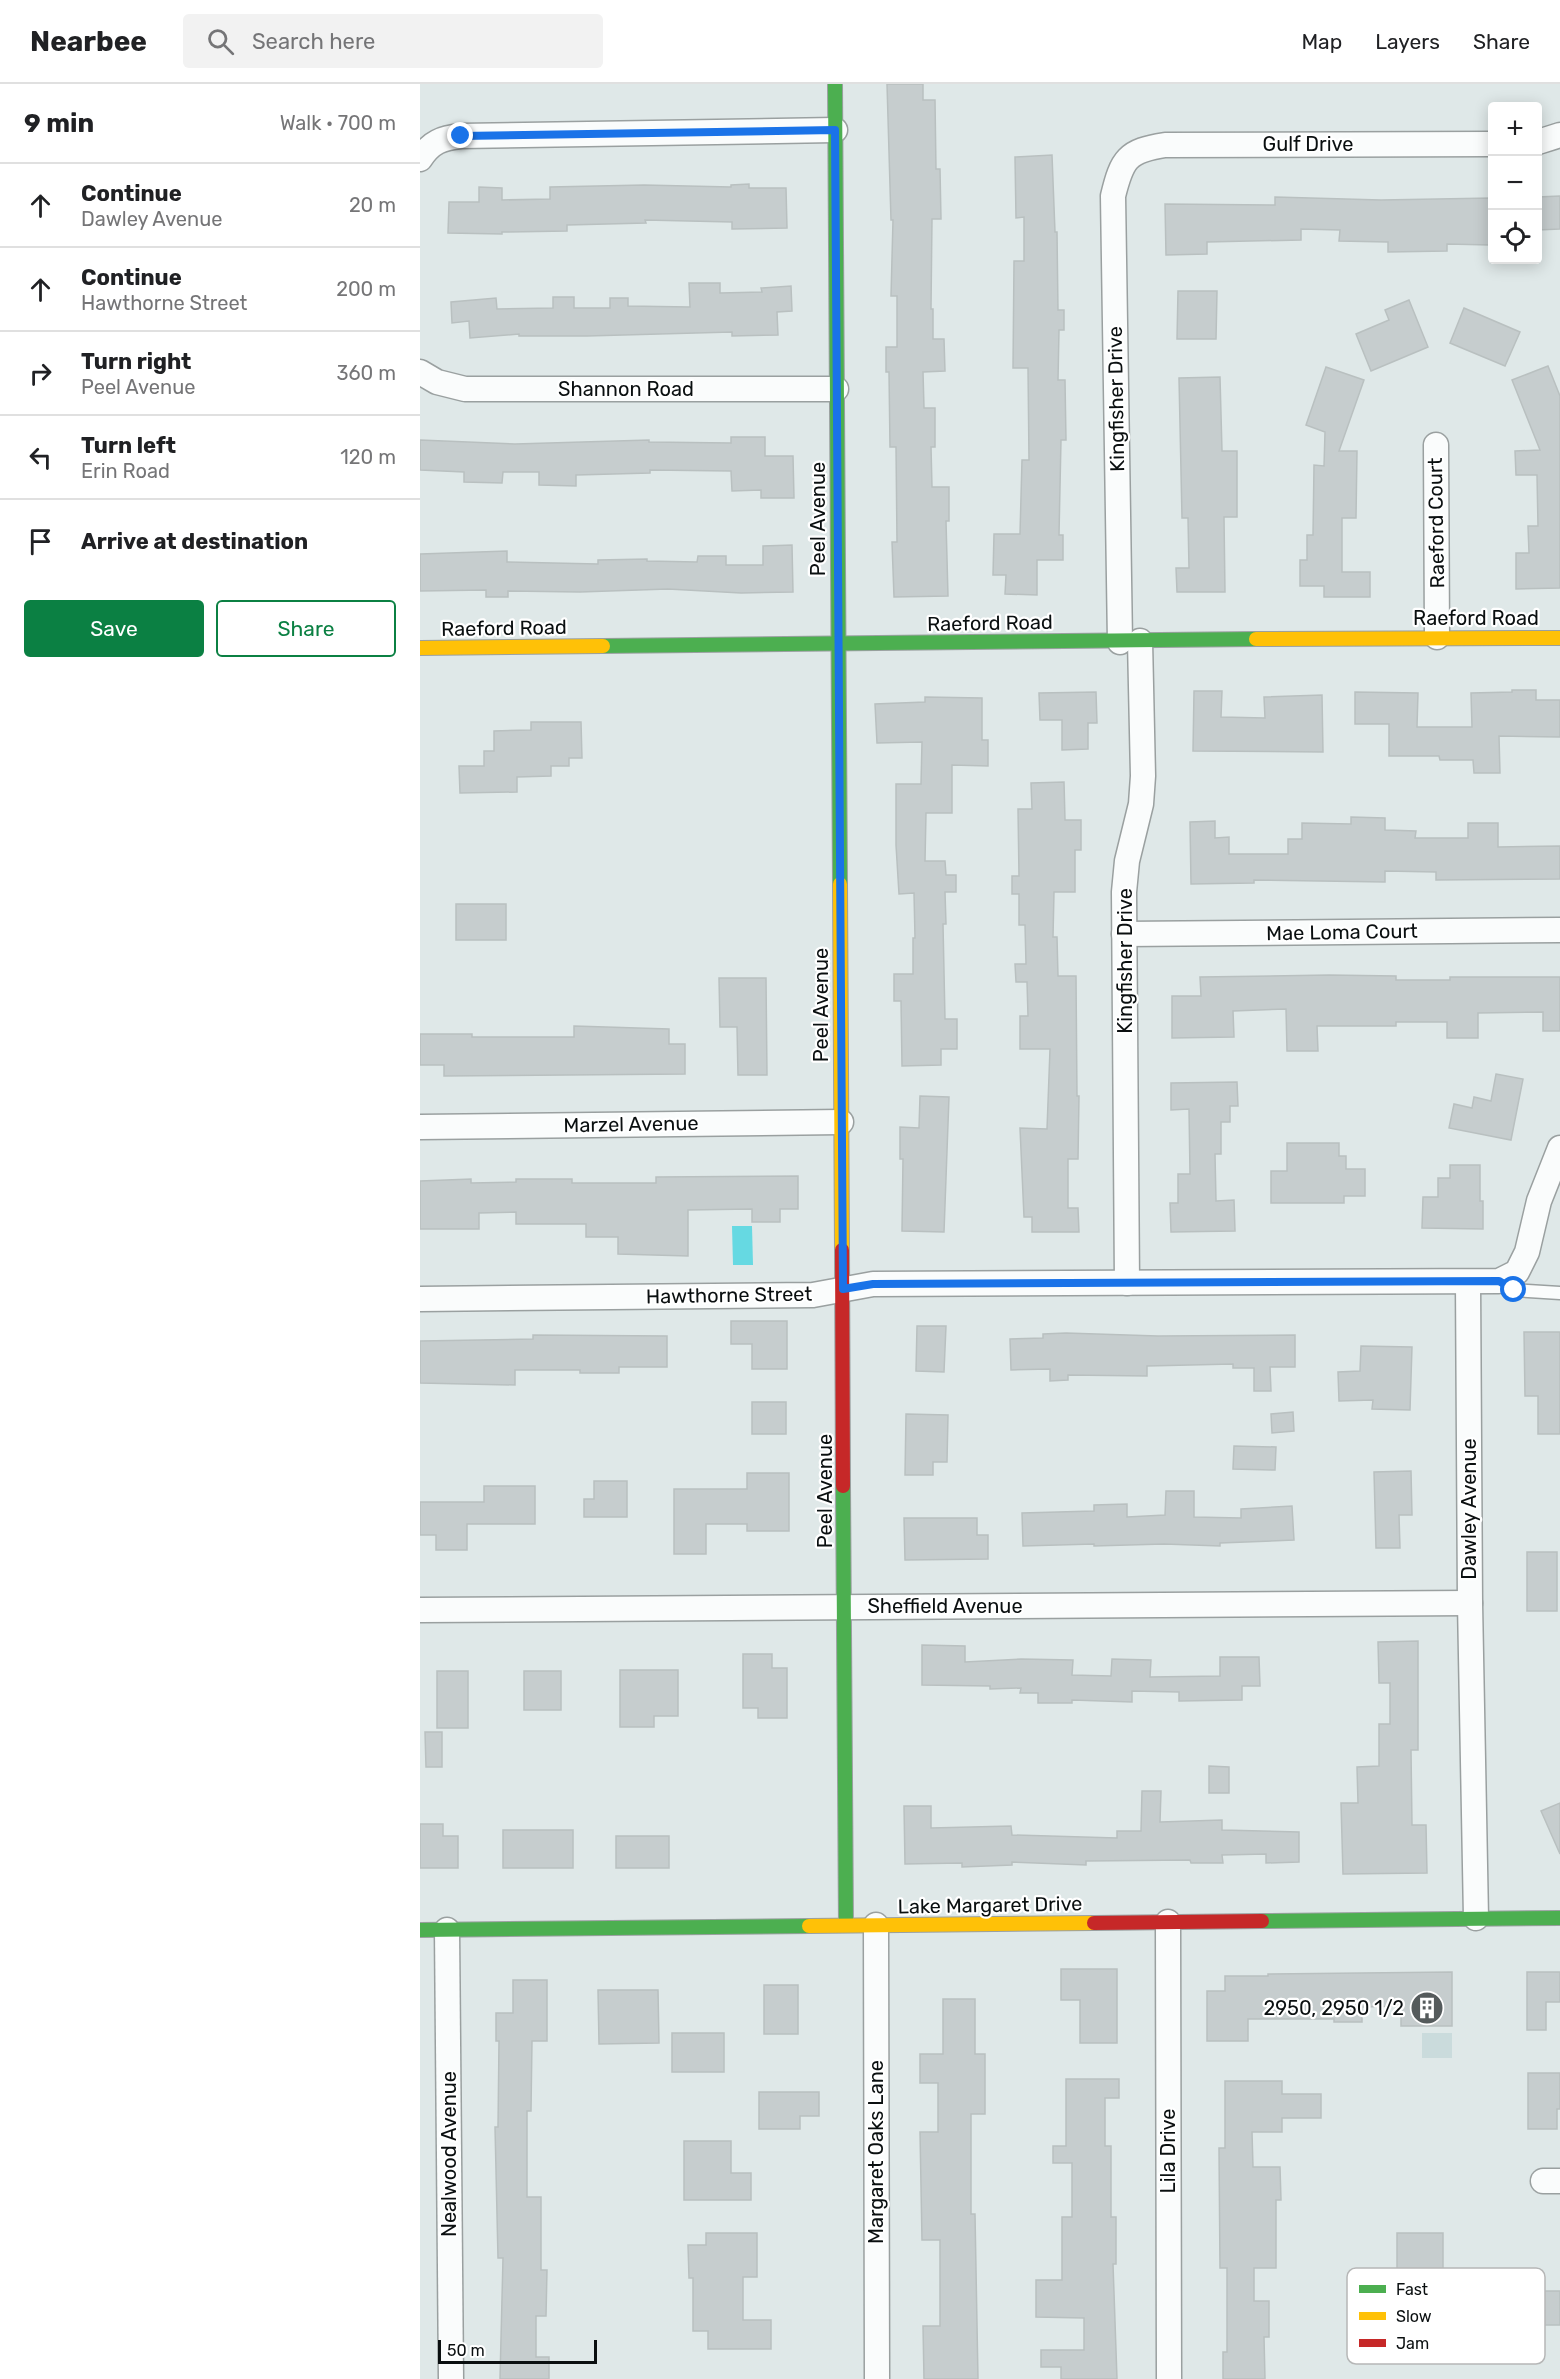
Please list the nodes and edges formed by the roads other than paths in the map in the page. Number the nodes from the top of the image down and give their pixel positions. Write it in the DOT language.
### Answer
graph roads {
  1 [pos="835,84"];
  2 [pos="835,130"];
  3 [pos="1560,135"];
  4 [pos="1542,141"];
  5 [pos="1488,144"];
  6 [pos="420,159"];
  7 [pos="1127,159"];
  8 [pos="420,372"];
  9 [pos="836,389"];
  10 [pos="1436,445"];
  11 [pos="1437,637"];
  12 [pos="1560,638"];
  13 [pos="1130,641"];
  14 [pos="838,644"];
  15 [pos="420,648"];
  16 [pos="1560,930"];
  17 [pos="1124,934"];
  18 [pos="841,1122"];
  19 [pos="420,1127"];
  20 [pos="1560,1148"];
  21 [pos="1499,1281"];
  22 [pos="1127,1283"];
  23 [pos="1468,1283"];
  24 [pos="843,1289"];
  25 [pos="1560,1293"];
  26 [pos="420,1299"];
  27 [pos="1470,1603"];
  28 [pos="845,1606"];
  29 [pos="420,1610"];
  30 [pos="1476,1918"];
  31 [pos="1560,1918"];
  32 [pos="1168,1923"];
  33 [pos="846,1925"];
  34 [pos="876,1925"];
  35 [pos="420,1930"];
  36 [pos="447,1930"];
  37 [pos="451,2379"];
  38 [pos="877,2379"];
  39 [pos="1169,2379"];
  1 -- 2 [label="street, Peel Avenue"];
  2 -- 6 [label="street"];
  2 -- 9 [label="street, Peel Avenue"];
  3 -- 4 [label="street"];
  5 -- 7 [label="street, Gulf Drive"];
  7 -- 13 [label="street, Kingfisher Drive"];
  8 -- 9 [label="street, Shannon Road"];
  9 -- 14 [label="street, Peel Avenue"];
  10 -- 11 [label="street, Raeford Court"];
  11 -- 12 [label="street, Raeford Road"];
  11 -- 13 [label="street, Raeford Road"];
  13 -- 14 [label="street, Raeford Road"];
  13 -- 17 [label="street, Kingfisher Drive"];
  14 -- 15 [label="street, Raeford Road"];
  14 -- 18 [label="street, Peel Avenue"];
  16 -- 17 [label="street, Mae Loma Court"];
  17 -- 22 [label="street, Kingfisher Drive"];
  18 -- 19 [label="street, Marzel Avenue"];
  18 -- 24 [label="street, Peel Avenue"];
  20 -- 21 [label="street"];
  21 -- 23 [label="street"];
  21 -- 25 [label="lane"];
  22 -- 23 [label="street, Hawthorne Street"];
  22 -- 24 [label="street, Hawthorne Street"];
  23 -- 27 [label="street, Dawley Avenue"];
  24 -- 26 [label="street, Hawthorne Street"];
  24 -- 28 [label="street, Peel Avenue"];
  27 -- 28 [label="street, Sheffield Avenue"];
  27 -- 30 [label="street, Dawley Avenue"];
  28 -- 29 [label="street, Sheffield Avenue"];
  28 -- 33 [label="street, Peel Avenue"];
  30 -- 31 [label="street, Lake Margaret Drive"];
  30 -- 32 [label="street, Lake Margaret Drive"];
  32 -- 34 [label="street, Lake Margaret Drive"];
  32 -- 39 [label="street, Lila Drive"];
  33 -- 34 [label="street, Lake Margaret Drive"];
  33 -- 36 [label="street, Lake Margaret Drive"];
  34 -- 38 [label="street, Margaret Oaks Lane"];
  35 -- 36 [label="street, Lake Margaret Drive"];
  36 -- 37 [label="street, Nealwood Avenue"];
}
